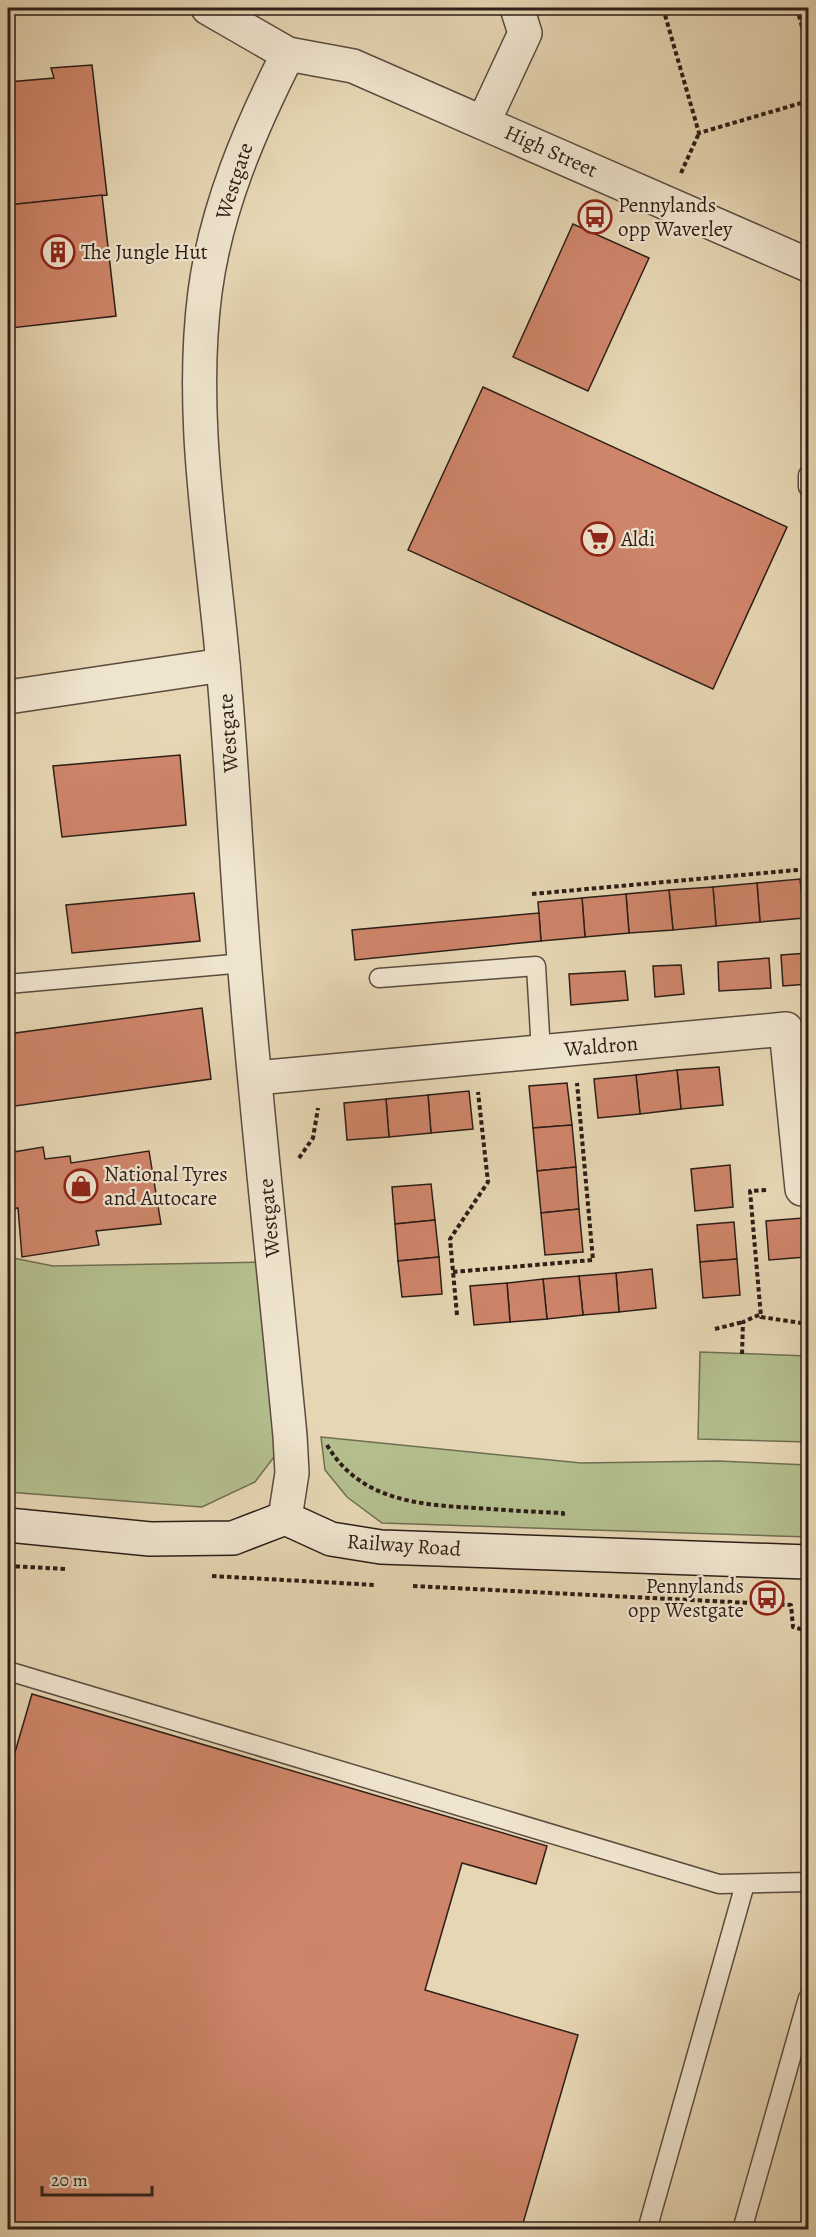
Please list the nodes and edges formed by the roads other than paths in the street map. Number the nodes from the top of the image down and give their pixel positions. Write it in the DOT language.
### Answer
graph roads {
  1 [pos="208,8"];
  2 [pos="517,8"];
  3 [pos="288,54"];
  4 [pos="484,121"];
  5 [pos="808,265"];
  6 [pos="808,476"];
  7 [pos="808,487"];
  8 [pos="223,665"];
  9 [pos="8,697"];
  10 [pos="244,963"];
  11 [pos="379,978"];
  12 [pos="8,984"];
  13 [pos="542,1052"];
  14 [pos="256,1078"];
  15 [pos="802,1189"];
  16 [pos="285,1518"];
  17 [pos="8,1526"];
  18 [pos="808,1562"];
  19 [pos="8,1671"];
  20 [pos="808,1882"];
  21 [pos="745,1884"];
  22 [pos="808,1998"];
  23 [pos="647,2229"];
  24 [pos="742,2229"];
  1 -- 3 [label="street"];
  2 -- 4 [label="street"];
  3 -- 4 [label="street, High Street"];
  3 -- 8 [label="street, Westgate"];
  4 -- 5 [label="street, High Street"];
  6 -- 7 [label="lane"];
  8 -- 9 [label="street"];
  8 -- 10 [label="street, Westgate"];
  10 -- 12 [label="lane"];
  10 -- 14 [label="street, Westgate"];
  11 -- 13 [label="lane"];
  13 -- 14 [label="street, Waldron"];
  13 -- 15 [label="street, Waldron"];
  14 -- 16 [label="street, Westgate"];
  16 -- 17 [label="street"];
  16 -- 18 [label="street, Railway Road"];
  19 -- 21 [label="lane"];
  20 -- 21 [label="lane"];
  21 -- 23 [label="lane"];
  22 -- 24 [label="lane"];
}
